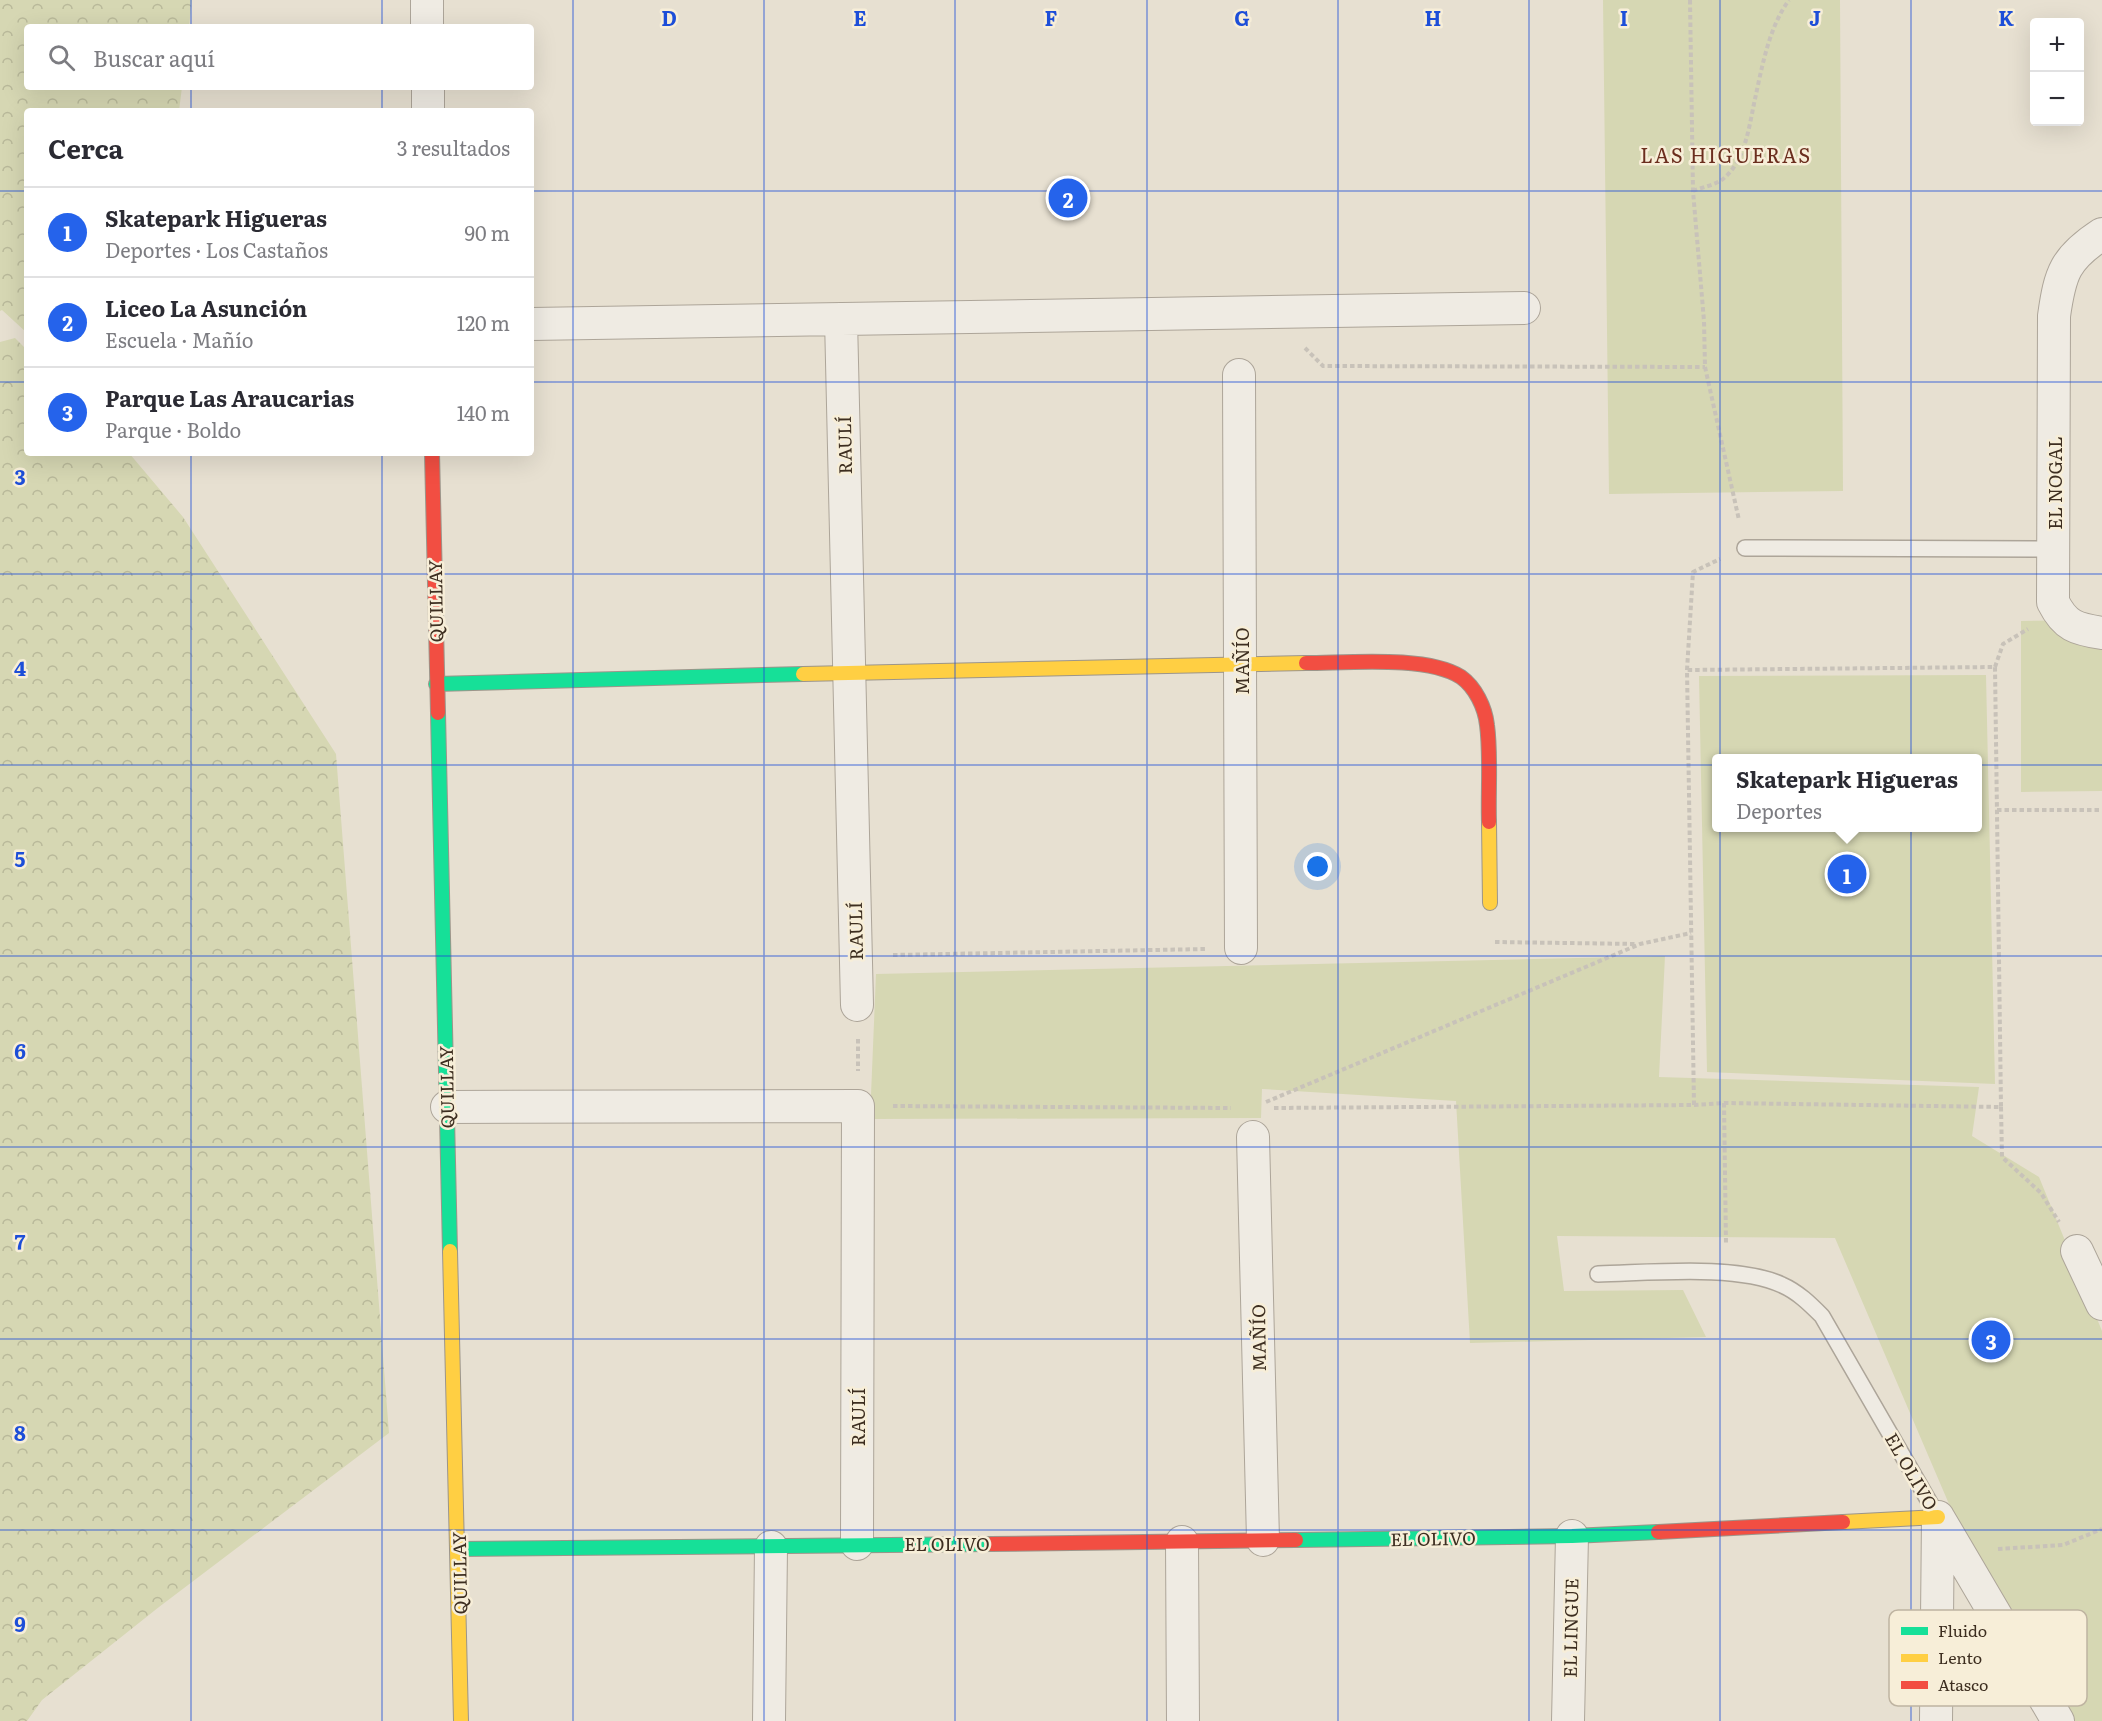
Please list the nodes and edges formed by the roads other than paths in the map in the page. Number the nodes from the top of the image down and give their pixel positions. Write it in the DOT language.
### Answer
graph roads {
  1 [pos="427,0"];
  2 [pos="427,24"];
  3 [pos="428,90"];
  4 [pos="428,108"];
  5 [pos="2102,234"];
  6 [pos="1524,308"];
  7 [pos="841,319"];
  8 [pos="534,324"];
  9 [pos="1239,375"];
  10 [pos="432,456"];
  11 [pos="1745,548"];
  12 [pos="2054,549"];
  13 [pos="2102,633"];
  14 [pos="1241,663"];
  15 [pos="849,673"];
  16 [pos="436,684"];
  17 [pos="1490,903"];
  18 [pos="1241,948"];
  19 [pos="857,1005"];
  20 [pos="447,1107"];
  21 [pos="1253,1137"];
  22 [pos="2077,1251"];
  23 [pos="1598,1274"];
  24 [pos="2102,1304"];
  25 [pos="1938,1516"];
  26 [pos="1572,1536"];
  27 [pos="1263,1540"];
  28 [pos="1182,1542"];
  29 [pos="857,1544"];
  30 [pos="771,1546"];
  31 [pos="459,1549"];
  32 [pos="1937,1610"];
  33 [pos="1993,1610"];
  34 [pos="1936,1706"];
  35 [pos="2049,1706"];
  36 [pos="461,1721"];
  37 [pos="769,1721"];
  38 [pos="1183,1721"];
  39 [pos="1568,1721"];
  40 [pos="1936,1721"];
  41 [pos="2058,1721"];
  1 -- 2 [label="street"];
  3 -- 4 [label="street"];
  5 -- 12 [label="street, EL NOGAL"];
  6 -- 7 [label="street"];
  7 -- 8 [label="street"];
  7 -- 15 [label="street, RAULÍ"];
  9 -- 14 [label="street, MAÑÍO"];
  10 -- 16 [label="street, QUILLAY"];
  11 -- 12 [label="lane, EL NOGAL"];
  12 -- 13 [label="street"];
  14 -- 15 [label="street"];
  14 -- 17 [label="street"];
  14 -- 18 [label="street, MAÑÍO"];
  15 -- 16 [label="street"];
  15 -- 19 [label="street, RAULÍ"];
  16 -- 20 [label="street, QUILLAY"];
  20 -- 29 [label="street, RAULÍ"];
  20 -- 31 [label="street, QUILLAY"];
  21 -- 27 [label="street, MAÑÍO"];
  22 -- 24 [label="street"];
  23 -- 25 [label="lane, EL OLIVO"];
  25 -- 26 [label="street, EL OLIVO"];
  25 -- 32 [label="street"];
  25 -- 33 [label="street"];
  26 -- 27 [label="street, EL OLIVO"];
  26 -- 39 [label="street, EL LINGUE"];
  27 -- 28 [label="street, EL OLIVO"];
  28 -- 29 [label="street, EL OLIVO"];
  28 -- 38 [label="street"];
  29 -- 30 [label="street, EL OLIVO"];
  30 -- 31 [label="street, EL OLIVO"];
  30 -- 37 [label="street"];
  31 -- 36 [label="street, QUILLAY"];
  34 -- 40 [label="street"];
  35 -- 41 [label="street"];
}
